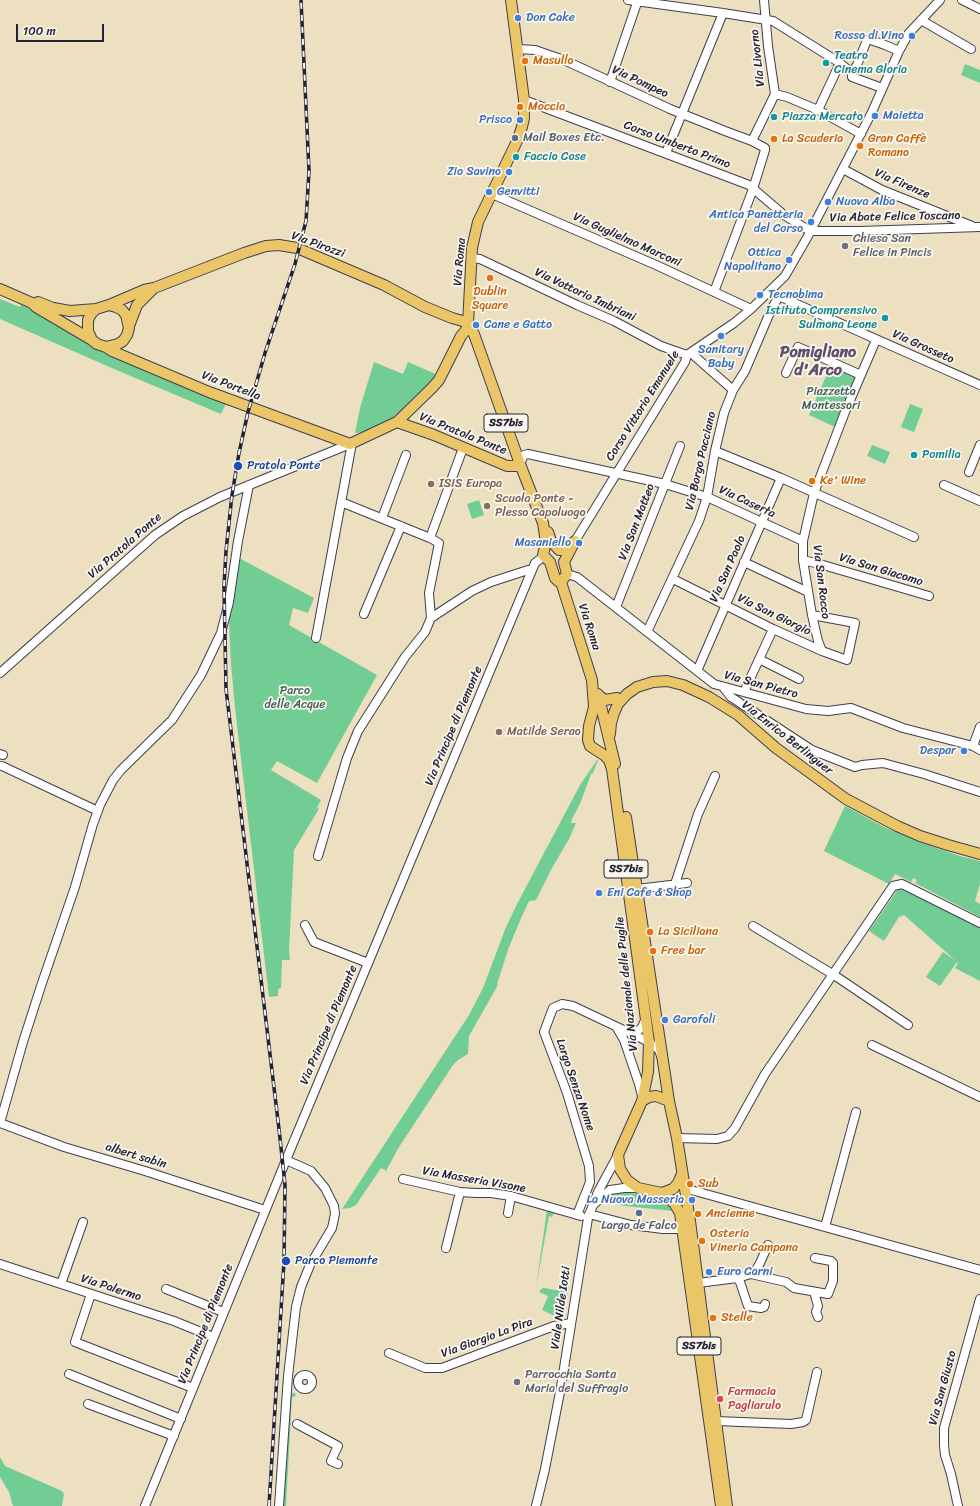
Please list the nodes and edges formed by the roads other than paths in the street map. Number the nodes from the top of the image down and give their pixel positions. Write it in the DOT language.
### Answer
graph roads {
  1 [pos="511,0"];
  2 [pos="628,0"];
  3 [pos="764,0"];
  4 [pos="940,0"];
  5 [pos="962,0"];
  6 [pos="637,1"];
  7 [pos="980,9"];
  8 [pos="723,13"];
  9 [pos="766,20"];
  10 [pos="921,20"];
  11 [pos="971,48"];
  12 [pos="518,49"];
  13 [pos="898,51"];
  14 [pos="840,63"];
  15 [pos="852,73"];
  16 [pos="610,82"];
  17 [pos="882,88"];
  18 [pos="774,94"];
  19 [pos="524,100"];
  20 [pos="818,110"];
  21 [pos="682,114"];
  22 [pos="861,134"];
  23 [pos="752,141"];
  24 [pos="666,154"];
  25 [pos="843,169"];
  26 [pos="753,189"];
  27 [pos="492,194"];
  28 [pos="978,228"];
  29 [pos="810,231"];
  30 [pos="472,258"];
  31 [pos="154,288"];
  32 [pos="0,289"];
  33 [pos="769,291"];
  34 [pos="714,292"];
  35 [pos="779,296"];
  36 [pos="32,303"];
  37 [pos="109,305"];
  38 [pos="96,309"];
  39 [pos="751,309"];
  40 [pos="468,324"];
  41 [pos="129,328"];
  42 [pos="92,340"];
  43 [pos="876,340"];
  44 [pos="106,347"];
  45 [pos="689,354"];
  46 [pos="786,373"];
  47 [pos="861,375"];
  48 [pos="980,386"];
  49 [pos="733,390"];
  50 [pos="397,422"];
  51 [pos="351,443"];
  52 [pos="680,446"];
  53 [pos="980,446"];
  54 [pos="462,448"];
  55 [pos="715,451"];
  56 [pos="406,455"];
  57 [pos="520,464"];
  58 [pos="969,472"];
  59 [pos="616,473"];
  60 [pos="781,478"];
  61 [pos="665,484"];
  62 [pos="249,485"];
  63 [pos="944,485"];
  64 [pos="814,493"];
  65 [pos="707,497"];
  66 [pos="980,501"];
  67 [pos="341,502"];
  68 [pos="382,518"];
  69 [pos="761,522"];
  70 [pos="543,523"];
  71 [pos="401,526"];
  72 [pos="914,537"];
  73 [pos="430,538"];
  74 [pos="575,541"];
  75 [pos="803,541"];
  76 [pos="543,557"];
  77 [pos="803,560"];
  78 [pos="744,562"];
  79 [pos="532,570"];
  80 [pos="564,578"];
  81 [pos="673,579"];
  82 [pos="808,592"];
  83 [pos="929,596"];
  84 [pos="725,605"];
  85 [pos="616,607"];
  86 [pos="364,614"];
  87 [pos="812,615"];
  88 [pos="431,618"];
  89 [pos="773,629"];
  90 [pos="647,632"];
  91 [pos="316,638"];
  92 [pos="822,651"];
  93 [pos="759,659"];
  94 [pos="697,671"];
  95 [pos="0,672"];
  96 [pos="799,679"];
  97 [pos="592,680"];
  98 [pos="667,681"];
  99 [pos="723,687"];
  100 [pos="744,692"];
  101 [pos="598,695"];
  102 [pos="617,698"];
  103 [pos="602,709"];
  104 [pos="980,727"];
  105 [pos="589,729"];
  106 [pos="609,742"];
  107 [pos="976,748"];
  108 [pos="2,766"];
  109 [pos="715,776"];
  110 [pos="980,792"];
  111 [pos="98,811"];
  112 [pos="980,854"];
  113 [pos="318,856"];
  114 [pos="687,883"];
  115 [pos="676,884"];
  116 [pos="637,889"];
  117 [pos="980,923"];
  118 [pos="305,925"];
  119 [pos="753,926"];
  120 [pos="368,963"];
  121 [pos="834,975"];
  122 [pos="646,1016"];
  123 [pos="908,1025"];
  124 [pos="617,1028"];
  125 [pos="649,1042"];
  126 [pos="872,1045"];
  127 [pos="665,1070"];
  128 [pos="980,1097"];
  129 [pos="642,1101"];
  130 [pos="669,1101"];
  131 [pos="856,1112"];
  132 [pos="0,1123"];
  133 [pos="677,1138"];
  134 [pos="618,1155"];
  135 [pos="286,1160"];
  136 [pos="682,1174"];
  137 [pos="403,1179"];
  138 [pos="638,1188"];
  139 [pos="684,1188"];
  140 [pos="460,1192"];
  141 [pos="662,1193"];
  142 [pos="511,1196"];
  143 [pos="265,1210"];
  144 [pos="508,1213"];
  145 [pos="589,1213"];
  146 [pos="577,1215"];
  147 [pos="83,1222"];
  148 [pos="824,1227"];
  149 [pos="682,1229"];
  150 [pos="768,1245"];
  151 [pos="446,1248"];
  152 [pos="815,1258"];
  153 [pos="0,1264"];
  154 [pos="980,1270"];
  155 [pos="751,1274"];
  156 [pos="737,1278"];
  157 [pos="698,1283"];
  158 [pos="61,1284"];
  159 [pos="166,1290"];
  160 [pos="814,1292"];
  161 [pos="91,1294"];
  162 [pos="980,1300"];
  163 [pos="765,1304"];
  164 [pos="223,1312"];
  165 [pos="818,1317"];
  166 [pos="571,1323"];
  167 [pos="213,1337"];
  168 [pos="389,1353"];
  169 [pos="817,1372"];
  170 [pos="69,1374"];
  171 [pos="288,1376"];
  172 [pos="299,1379"];
  173 [pos="193,1388"];
  174 [pos="88,1404"];
  175 [pos="181,1419"];
  176 [pos="716,1421"];
  177 [pos="297,1424"];
  178 [pos="174,1436"];
  179 [pos="338,1464"];
  180 [pos="145,1506"];
  181 [pos="279,1506"];
  182 [pos="536,1506"];
  183 [pos="721,1506"];
  184 [pos="727,1506"];
  185 [pos="958,1506"];
  1 -- 12 [label="main road, Via Roma / SS7bis"];
  2 -- 6 [label="street"];
  3 -- 9 [label="street, Via Livorno"];
  4 -- 10 [label="street, Corso Vittorio Emanuele"];
  5 -- 7 [label="street"];
  6 -- 8 [label="street"];
  6 -- 16 [label="street"];
  8 -- 9 [label="street"];
  8 -- 21 [label="street"];
  9 -- 14 [label="street"];
  9 -- 18 [label="street, Via Livorno"];
  10 -- 11 [label="street"];
  10 -- 13 [label="street, Corso Vittorio Emanuele"];
  12 -- 16 [label="street, Via Pompeo"];
  12 -- 19 [label="main road, Via Roma / SS7bis"];
  13 -- 15 [label="street"];
  13 -- 17 [label="street, Corso Vittorio Emanuele"];
  14 -- 15 [label="street"];
  14 -- 20 [label="street"];
  15 -- 17 [label="street"];
  16 -- 21 [label="street, Via Pompeo"];
  17 -- 22 [label="street, Corso Vittorio Emanuele"];
  18 -- 20 [label="street, Via Livorno"];
  18 -- 23 [label="street"];
  19 -- 24 [label="street, Corso Umberto Primo"];
  19 -- 27 [label="main road, Via Roma / SS7bis"];
  20 -- 22 [label="street, Via Livorno"];
  21 -- 23 [label="street, Via Pompeo"];
  21 -- 24 [label="street"];
  22 -- 25 [label="street, Corso Vittorio Emanuele"];
  23 -- 26 [label="street"];
  24 -- 26 [label="street, Corso Umberto Primo"];
  25 -- 28 [label="street, Via Firenze"];
  25 -- 29 [label="street, Corso Vittorio Emanuele"];
  26 -- 29 [label="street, Corso Umberto Primo"];
  26 -- 34 [label="street"];
  27 -- 30 [label="main road, Via Roma / SS7bis"];
  27 -- 34 [label="street, Via Guglielmo Marconi"];
  28 -- 29 [label="street, Via Abate Felice Toscano"];
  29 -- 33 [label="street, Corso Vittorio Emanuele"];
  30 -- 40 [label="main road, Via Roma / SS7bis"];
  30 -- 45 [label="street, Via Vottorio Imbriani"];
  31 -- 37 [label="main road, Via Portella"];
  31 -- 40 [label="main road, Via Pirozzi"];
  31 -- 41 [label="main road"];
  32 -- 36 [label="main road, Via Portella"];
  33 -- 35 [label="street, Via Grosseto"];
  33 -- 39 [label="street, Corso Vittorio Emanuele"];
  34 -- 39 [label="street, Via Guglielmo Marconi"];
  35 -- 43 [label="street, Via Grosseto"];
  35 -- 49 [label="street, Via Borgo Pacciano"];
  36 -- 38 [label="main road, Via Portella"];
  36 -- 42 [label="main road, Via Portella"];
  37 -- 38 [label="main road, Via Portella"];
  37 -- 41 [label="main road"];
  38 -- 42 [label="main road"];
  39 -- 45 [label="street, Corso Vittorio Emanuele"];
  40 -- 50 [label="main road, Via Pratola Ponte"];
  40 -- 57 [label="main road, Via Roma / SS7bis"];
  41 -- 44 [label="main road"];
  42 -- 44 [label="main road, Via Portella"];
  43 -- 47 [label="street, Via San Rocco"];
  43 -- 48 [label="street, Via Grosseto"];
  44 -- 51 [label="main road, Via Portella"];
  45 -- 49 [label="street"];
  45 -- 59 [label="street, Corso Vittorio Emanuele"];
  46 -- 47 [label="street"];
  47 -- 64 [label="street, Via San Rocco"];
  49 -- 55 [label="street, Via Borgo Pacciano"];
  50 -- 51 [label="main road, Via Pratola Ponte"];
  50 -- 54 [label="main road, Via Pratola Ponte"];
  51 -- 62 [label="street, Via Pratola Ponte"];
  51 -- 67 [label="street"];
  52 -- 61 [label="street, Via San Matteo"];
  53 -- 58 [label="street"];
  54 -- 57 [label="main road, Via Pratola Ponte"];
  54 -- 73 [label="street"];
  55 -- 60 [label="street"];
  55 -- 65 [label="street, Via Borgo Pacciano"];
  56 -- 68 [label="street"];
  57 -- 59 [label="street, Via Caserta"];
  57 -- 70 [label="main road, Via Roma / SS7bis"];
  59 -- 61 [label="street, Via Caserta"];
  59 -- 74 [label="street, Corso Vittorio Emanuele"];
  60 -- 64 [label="street"];
  60 -- 69 [label="street, Via San Paolo"];
  61 -- 65 [label="street, Via Caserta"];
  61 -- 85 [label="street, Via San Matteo"];
  62 -- 95 [label="street, Via Pratola Ponte"];
  62 -- 111 [label="street"];
  63 -- 66 [label="street"];
  64 -- 72 [label="street"];
  64 -- 75 [label="street, Via San Rocco"];
  65 -- 69 [label="street, Via Caserta"];
  65 -- 81 [label="street, Via Borgo Pacciano"];
  67 -- 68 [label="street"];
  67 -- 91 [label="street"];
  68 -- 71 [label="street"];
  69 -- 75 [label="street, Via Caserta"];
  69 -- 78 [label="street, Via San Paolo"];
  70 -- 74 [label="main road, SS7bis"];
  70 -- 76 [label="main road, SS7bis"];
  71 -- 73 [label="street"];
  71 -- 86 [label="street"];
  73 -- 88 [label="street"];
  74 -- 80 [label="main road, SS7bis"];
  75 -- 77 [label="street, Via San Rocco"];
  76 -- 79 [label="street, Via Principe di Piemonte"];
  76 -- 80 [label="main road, SS7bis"];
  77 -- 82 [label="street, Via San Rocco"];
  77 -- 83 [label="street, Via San Giacomo"];
  78 -- 82 [label="street"];
  78 -- 84 [label="street, Via San Paolo"];
  79 -- 88 [label="street"];
  79 -- 120 [label="street, Via Principe di Piemonte"];
  80 -- 85 [label="street, Via San Pietro"];
  80 -- 97 [label="main road, Via Roma / SS7bis"];
  81 -- 84 [label="street, Via San Giorgio"];
  81 -- 90 [label="street, Via Borgo Pacciano"];
  82 -- 87 [label="street, Via San Rocco"];
  84 -- 89 [label="street, Via San Giorgio"];
  84 -- 94 [label="street, Via San Paolo"];
  85 -- 90 [label="street, Via San Pietro"];
  87 -- 92 [label="street, Via San Rocco"];
  87 -- 92 [label="street, Via San Giorgio"];
  88 -- 113 [label="street"];
  89 -- 92 [label="street, Via San Giorgio"];
  89 -- 93 [label="street"];
  90 -- 94 [label="street, Via San Pietro"];
  93 -- 96 [label="street"];
  93 -- 100 [label="street"];
  94 -- 99 [label="street, Via San Pietro"];
  97 -- 101 [label="main road, Via Nazionale delle Puglie / SS7bis"];
  97 -- 105 [label="main road, SS7bis"];
  98 -- 102 [label="main road, Via Enrico Berlinguer"];
  98 -- 106 [label="main road, Via Enrico Berlinguer"];
  98 -- 112 [label="main road, Via Enrico Berlinguer"];
  99 -- 100 [label="street, Via San Pietro"];
  99 -- 110 [label="street"];
  100 -- 107 [label="street, Via San Pietro"];
  101 -- 102 [label="main road"];
  101 -- 103 [label="main road, Via Nazionale delle Puglie / SS7bis"];
  102 -- 103 [label="main road, Via Enrico Berlinguer"];
  103 -- 105 [label="main road, Via Enrico Berlinguer"];
  103 -- 106 [label="main road, Via Nazionale delle Puglie / SS7bis"];
  104 -- 107 [label="street"];
  105 -- 106 [label="main road, Via Nazionale delle Puglie"];
  105 -- 122 [label="main road, Via Nazionale delle Puglie / SS7bis"];
  106 -- 116 [label="main road, Via Nazionale delle Puglie / SS7bis"];
  108 -- 111 [label="street"];
  109 -- 115 [label="street"];
  111 -- 132 [label="street"];
  114 -- 115 [label="street"];
  115 -- 116 [label="street"];
  116 -- 127 [label="main road, Via Nazionale delle Puglie / SS7bis"];
  117 -- 121 [label="street"];
  118 -- 120 [label="street"];
  119 -- 121 [label="street"];
  120 -- 135 [label="street, Via Principe di Piemonte"];
  121 -- 123 [label="street"];
  121 -- 133 [label="street"];
  122 -- 124 [label="street, Largo Senza Nome"];
  122 -- 125 [label="main road, Via Nazionale delle Puglie / SS7bis"];
  124 -- 125 [label="street, Largo Senza Nome"];
  124 -- 129 [label="street"];
  124 -- 146 [label="street, Largo Senza Nome"];
  125 -- 127 [label="street, Largo Senza Nome"];
  125 -- 129 [label="main road, Via Nazionale delle Puglie / SS7bis"];
  126 -- 128 [label="street"];
  127 -- 130 [label="main road, Via Nazionale delle Puglie / SS7bis"];
  129 -- 130 [label="main road"];
  129 -- 134 [label="main road, Via Nazionale delle Puglie / SS7bis"];
  130 -- 133 [label="main road, Via Nazionale delle Puglie / SS7bis"];
  131 -- 148 [label="street"];
  132 -- 143 [label="street, albert sabin"];
  133 -- 136 [label="main road, Via Nazionale delle Puglie / SS7bis"];
  134 -- 138 [label="main road"];
  134 -- 145 [label="street, Viale Nilde Iotti"];
  135 -- 143 [label="street, Via Principe di Piemonte"];
  135 -- 171 [label="street"];
  136 -- 139 [label="main road, Via Nazionale delle Puglie / SS7bis"];
  136 -- 141 [label="main road"];
  137 -- 140 [label="street, Via Masseria Visone"];
  138 -- 141 [label="main road"];
  138 -- 145 [label="street"];
  139 -- 148 [label="street"];
  139 -- 157 [label="main road, Via Nazionale delle Puglie / SS7bis"];
  140 -- 142 [label="street, Via Masseria Visone"];
  140 -- 151 [label="street"];
  141 -- 149 [label="main road, SS7bis"];
  142 -- 144 [label="street"];
  142 -- 146 [label="street, Via Masseria Visone"];
  143 -- 164 [label="street, Via Principe di Piemonte"];
  145 -- 146 [label="street, Via Masseria Visone"];
  145 -- 149 [label="street"];
  145 -- 166 [label="street, Viale Nilde Iotti"];
  147 -- 158 [label="street"];
  148 -- 154 [label="street"];
  149 -- 183 [label="main road, SS7bis"];
  150 -- 155 [label="street"];
  152 -- 160 [label="street"];
  153 -- 158 [label="street, Via Palermo"];
  155 -- 156 [label="street"];
  155 -- 160 [label="street"];
  156 -- 157 [label="street"];
  156 -- 163 [label="street"];
  157 -- 176 [label="main road, Via Nazionale delle Puglie / SS7bis"];
  158 -- 161 [label="street, Via Palermo"];
  159 -- 164 [label="street"];
  160 -- 165 [label="street"];
  161 -- 167 [label="street, Via Palermo"];
  161 -- 173 [label="street"];
  162 -- 185 [label="street, Via San Giusto"];
  164 -- 167 [label="street, Via Principe di Piemonte"];
  166 -- 168 [label="street, Via Giorgio La Pira"];
  166 -- 182 [label="street, Viale Nilde Iotti"];
  167 -- 173 [label="street, Via Principe di Piemonte"];
  169 -- 176 [label="street"];
  170 -- 175 [label="street"];
  171 -- 172 [label="street"];
  171 -- 181 [label="street"];
  173 -- 175 [label="street, Via Principe di Piemonte"];
  174 -- 178 [label="street"];
  175 -- 178 [label="street, Via Principe di Piemonte"];
  176 -- 184 [label="main road, Via Nazionale delle Puglie / SS7bis"];
  177 -- 179 [label="street"];
  178 -- 180 [label="street, Via Principe di Piemonte"];
}
